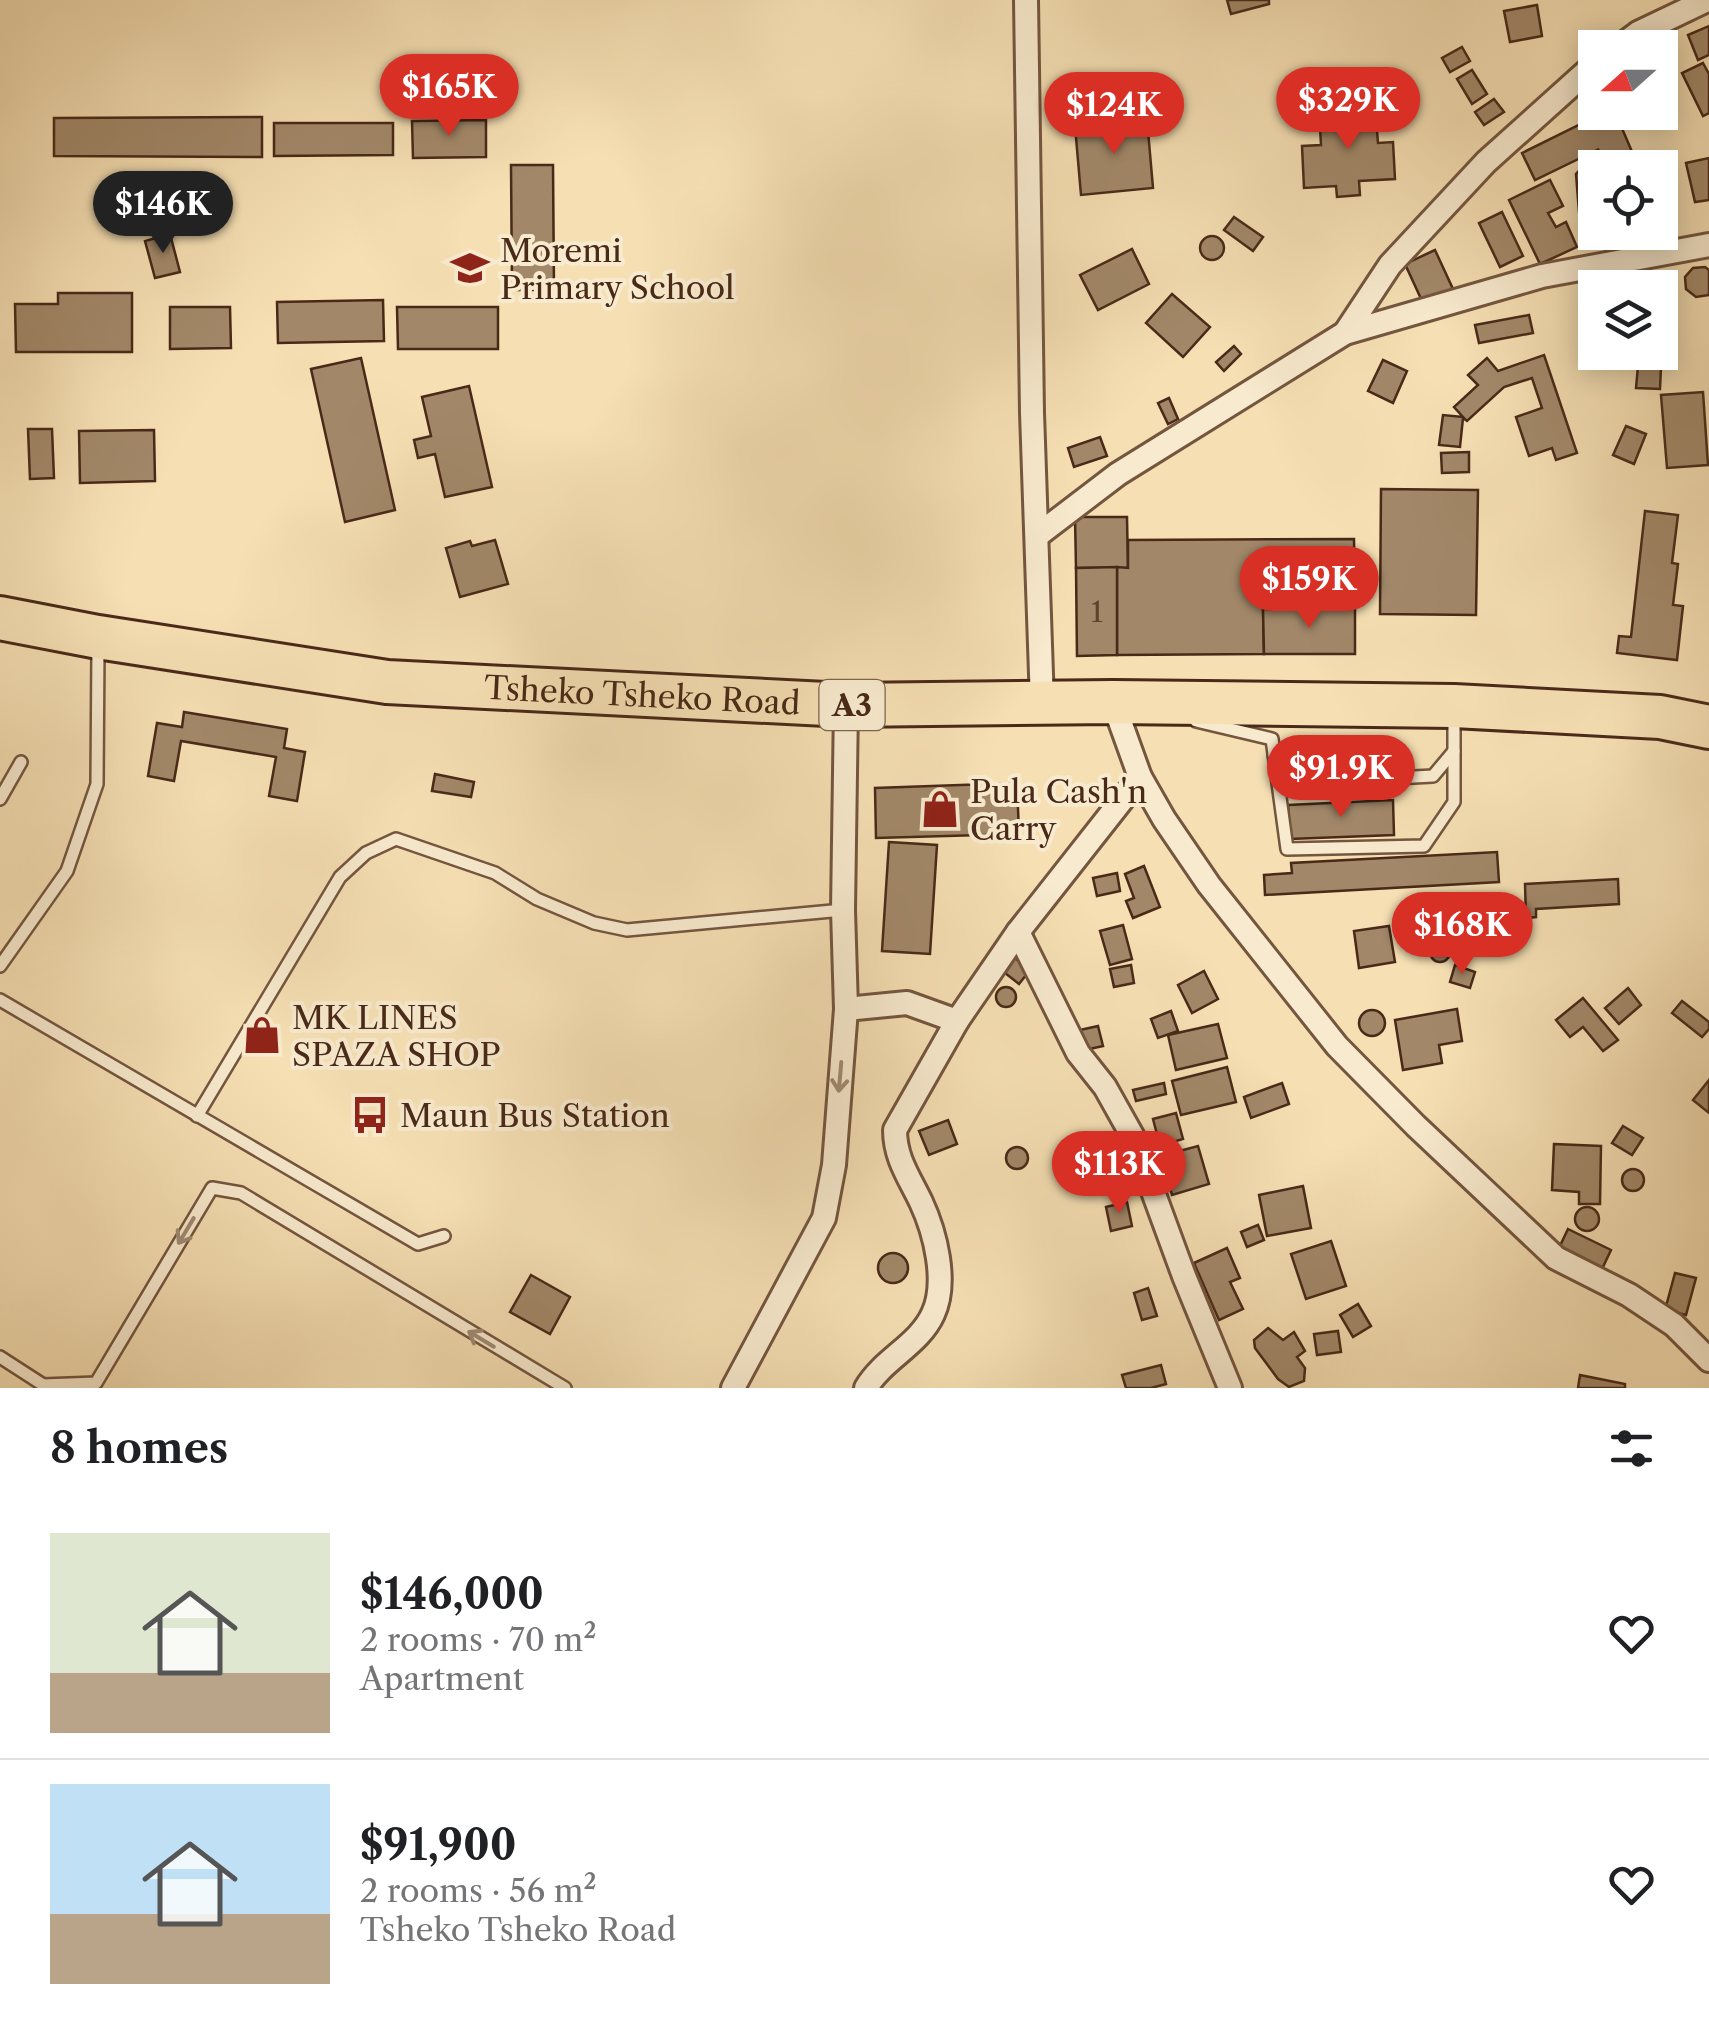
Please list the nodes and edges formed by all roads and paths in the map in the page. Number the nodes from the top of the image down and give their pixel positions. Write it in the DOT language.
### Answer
graph roads {
  1 [pos="1026,0"];
  2 [pos="1707,0"];
  3 [pos="1644,30"];
  4 [pos="1578,79"];
  5 [pos="1709,245"];
  6 [pos="1345,333"];
  7 [pos="1038,535"];
  8 [pos="0,618"];
  9 [pos="98,637"];
  10 [pos="1113,702"];
  11 [pos="1042,703"];
  12 [pos="846,705"];
  13 [pos="1454,706"];
  14 [pos="1709,727"];
  15 [pos="1454,751"];
  16 [pos="1274,755"];
  17 [pos="20,762"];
  18 [pos="1140,777"];
  19 [pos="0,800"];
  20 [pos="842,910"];
  21 [pos="1018,932"];
  22 [pos="0,966"];
  23 [pos="0,1000"];
  24 [pos="846,1009"];
  25 [pos="957,1021"];
  26 [pos="196,1116"];
  27 [pos="444,1236"];
  28 [pos="0,1357"];
  29 [pos="1709,1360"];
  30 [pos="46,1386"];
  31 [pos="565,1388"];
  32 [pos="733,1388"];
  33 [pos="866,1388"];
  34 [pos="1230,1388"];
  1 -- 7 [label="street"];
  2 -- 3 [label="street"];
  4 -- 6 [label="street"];
  5 -- 6 [label="street"];
  6 -- 7 [label="street"];
  7 -- 11 [label="street"];
  8 -- 9 [label="highway, Tsheko Tsheko Road / A3"];
  9 -- 12 [label="highway, Tsheko Tsheko Road / A3"];
  9 -- 22 [label="lane"];
  10 -- 11 [label="highway, Tsheko Tsheko Road / A3"];
  10 -- 13 [label="highway, Tsheko Tsheko Road / A3"];
  10 -- 16 [label="lane"];
  10 -- 18 [label="street"];
  11 -- 12 [label="highway, Tsheko Tsheko Road / A3"];
  12 -- 20 [label="street"];
  13 -- 14 [label="highway, Tsheko Tsheko Road / A3"];
  13 -- 15 [label="lane"];
  15 -- 16 [label="lane"];
  15 -- 16 [label="lane"];
  17 -- 19 [label="lane"];
  18 -- 21 [label="street"];
  18 -- 29 [label="street"];
  20 -- 24 [label="street"];
  20 -- 26 [label="lane"];
  21 -- 25 [label="street"];
  21 -- 34 [label="street"];
  23 -- 26 [label="lane"];
  24 -- 25 [label="street"];
  24 -- 32 [label="street, one-way"];
  25 -- 33 [label="street"];
  26 -- 27 [label="lane"];
  28 -- 30 [label="lane"];
  31 -- 30 [label="lane, one-way"];
}
